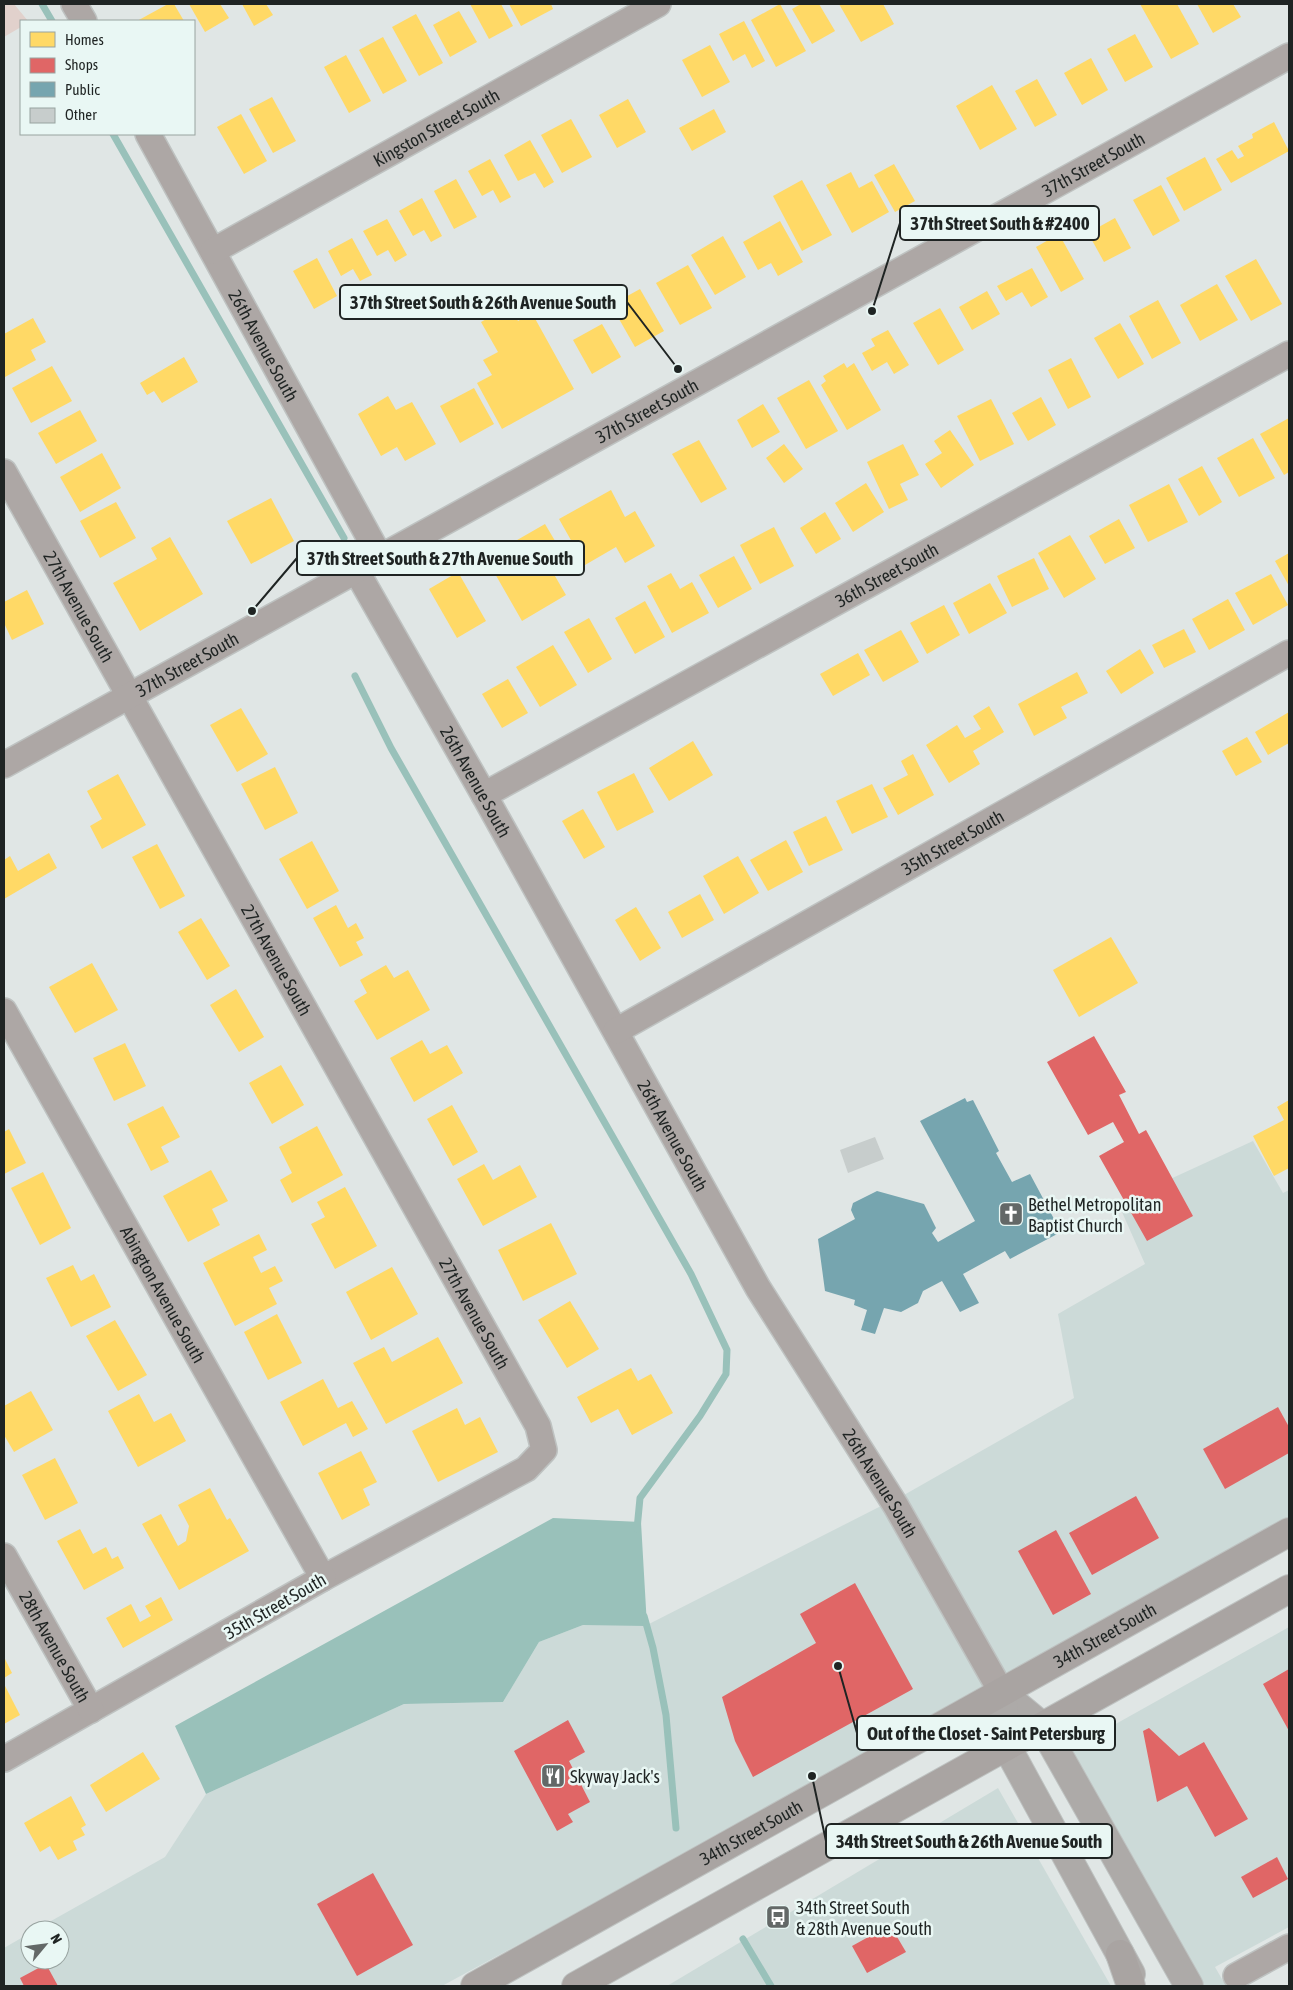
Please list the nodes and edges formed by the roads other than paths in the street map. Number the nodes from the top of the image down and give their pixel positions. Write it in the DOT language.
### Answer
graph roads {
  1 [pos="74,4"];
  2 [pos="658,4"];
  3 [pos="83,20"];
  4 [pos="1289,56"];
  5 [pos="149,135"];
  6 [pos="214,251"];
  7 [pos="1289,354"];
  8 [pos="4,472"];
  9 [pos="380,557"];
  10 [pos="357,572"];
  11 [pos="1289,653"];
  12 [pos="130,695"];
  13 [pos="4,765"];
  14 [pos="484,795"];
  15 [pos="4,1012"];
  16 [pos="616,1031"];
  17 [pos="544,1450"];
  18 [pos="1289,1532"];
  19 [pos="4,1556"];
  20 [pos="323,1578"];
  21 [pos="1289,1589"];
  22 [pos="1002,1693"];
  23 [pos="91,1710"];
  24 [pos="1042,1726"];
  25 [pos="1007,1747"];
  26 [pos="4,1759"];
  27 [pos="1289,1947"];
  28 [pos="1120,1954"];
  29 [pos="1236,1976"];
  30 [pos="475,1986"];
  31 [pos="576,1986"];
  32 [pos="1131,1986"];
  33 [pos="1138,1986"];
  34 [pos="1189,1986"];
  1 -- 3 [label="street"];
  2 -- 6 [label="street, Kingston Street South"];
  4 -- 9 [label="street, 37th Street South"];
  5 -- 6 [label="street, 26th Avenue South"];
  6 -- 9 [label="street, 26th Avenue South"];
  7 -- 14 [label="street, 36th Street South"];
  8 -- 12 [label="street, 27th Avenue South"];
  9 -- 10 [label="street, 37th Street South"];
  10 -- 12 [label="street, 37th Street South"];
  10 -- 14 [label="street, 26th Avenue South"];
  11 -- 16 [label="street, 35th Street South"];
  12 -- 13 [label="street, 37th Street South"];
  12 -- 17 [label="street, 27th Avenue South"];
  14 -- 16 [label="street, 26th Avenue South"];
  15 -- 20 [label="street, Abington Avenue South"];
  16 -- 22 [label="street, 26th Avenue South"];
  17 -- 20 [label="street, 35th Street South"];
  18 -- 22 [label="highway, 34th Street South"];
  19 -- 23 [label="street, 28th Avenue South"];
  20 -- 23 [label="street, 35th Street South"];
  21 -- 24 [label="highway"];
  22 -- 24 [label="main road, 26th Avenue South"];
  22 -- 25 [label="main road, 26th Avenue South"];
  22 -- 30 [label="highway, 34th Street South"];
  23 -- 26 [label="street, 35th Street South"];
  24 -- 25 [label="highway"];
  24 -- 34 [label="main road, 26th Avenue South"];
  25 -- 28 [label="main road, 26th Avenue South"];
  25 -- 31 [label="highway"];
  27 -- 29 [label="street"];
  28 -- 32 [label="highway"];
  28 -- 33 [label="main road, 26th Avenue South"];
}
